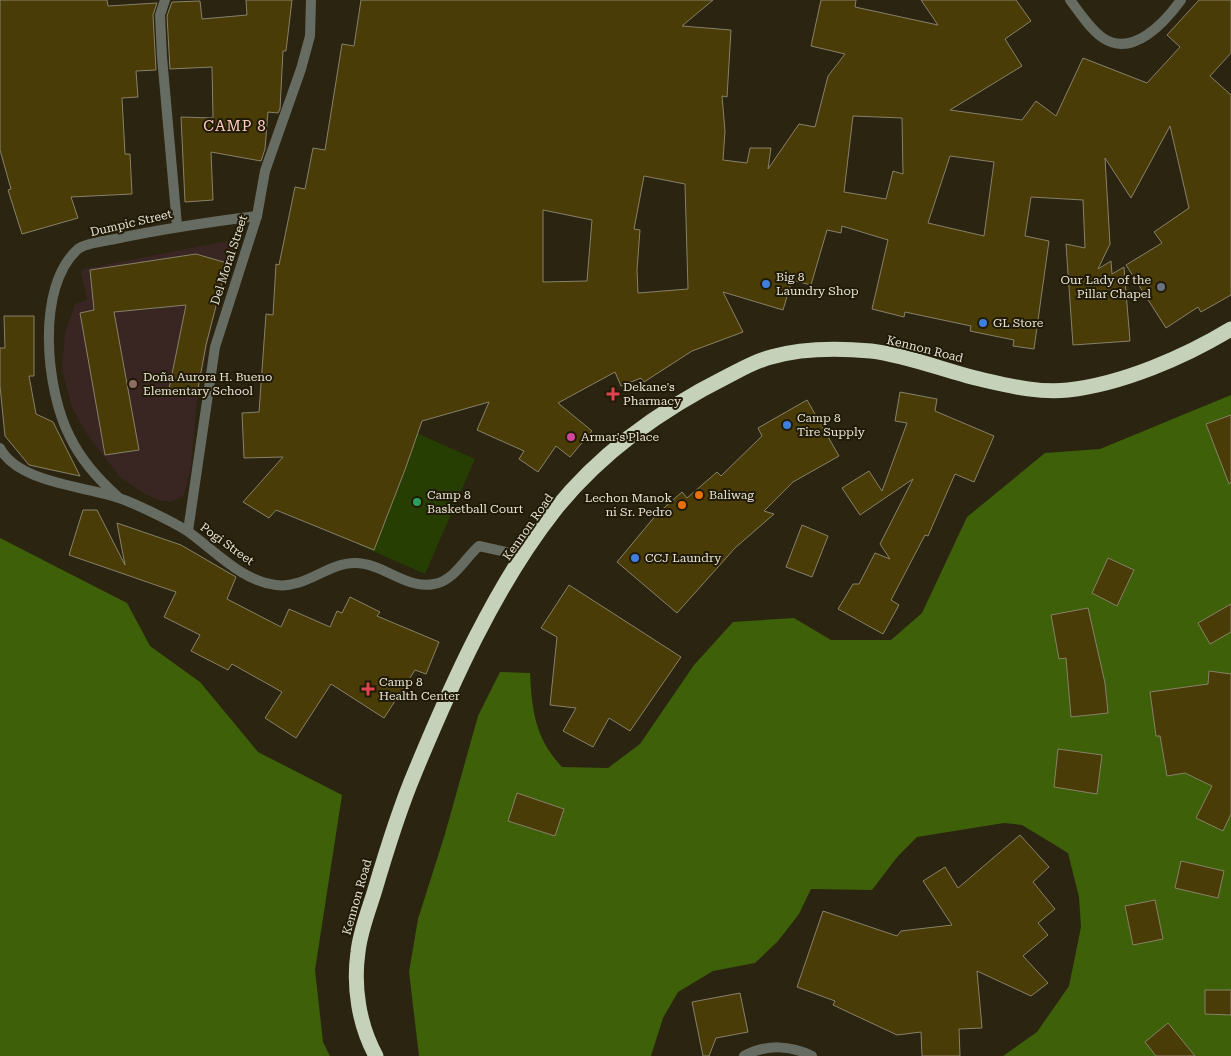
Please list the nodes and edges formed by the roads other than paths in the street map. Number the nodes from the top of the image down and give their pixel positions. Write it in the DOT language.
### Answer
graph roads {
  1 [pos="164,0"];
  2 [pos="311,0"];
  3 [pos="1070,0"];
  4 [pos="1181,0"];
  5 [pos="257,216"];
  6 [pos="177,226"];
  7 [pos="1231,329"];
  8 [pos="0,448"];
  9 [pos="120,498"];
  10 [pos="188,531"];
  11 [pos="524,556"];
  12 [pos="376,1056"];
  13 [pos="744,1056"];
  14 [pos="812,1056"];
  1 -- 6 [label="street"];
  2 -- 5 [label="street, Del Moral Street"];
  3 -- 4 [label="street"];
  5 -- 6 [label="street, Dumpic Street"];
  5 -- 10 [label="street, Del Moral Street"];
  6 -- 9 [label="street, Dumpic Street"];
  7 -- 11 [label="highway, Kennon Road"];
  8 -- 9 [label="street, Pogi Street"];
  9 -- 10 [label="street, Pogi Street"];
  10 -- 11 [label="street, Pogi Street"];
  11 -- 12 [label="highway, Kennon Road"];
  13 -- 14 [label="street"];
}
